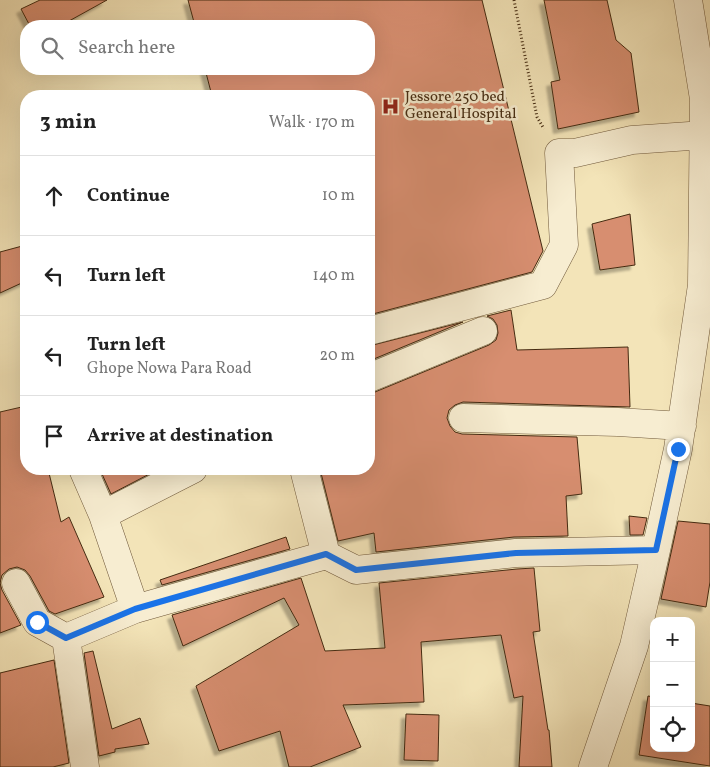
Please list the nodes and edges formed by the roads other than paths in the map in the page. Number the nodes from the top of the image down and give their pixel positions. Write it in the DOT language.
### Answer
graph roads {
  1 [pos="688,0"];
  2 [pos="704,135"];
  3 [pos="375,329"];
  4 [pos="483,331"];
  5 [pos="375,376"];
  6 [pos="463,418"];
  7 [pos="682,426"];
  8 [pos="86,475"];
  9 [pos="181,475"];
  10 [pos="306,475"];
  11 [pos="103,515"];
  12 [pos="656,550"];
  13 [pos="326,554"];
  14 [pos="16,583"];
  15 [pos="135,609"];
  16 [pos="66,638"];
  17 [pos="85,767"];
  18 [pos="593,767"];
  1 -- 2 [label="street"];
  2 -- 3 [label="street"];
  2 -- 7 [label="street"];
  4 -- 5 [label="street"];
  6 -- 7 [label="street"];
  7 -- 12 [label="street"];
  8 -- 11 [label="street"];
  9 -- 11 [label="street"];
  10 -- 13 [label="street"];
  11 -- 15 [label="street"];
  12 -- 13 [label="street"];
  12 -- 18 [label="street"];
  13 -- 15 [label="street"];
  14 -- 16 [label="street"];
  15 -- 16 [label="street"];
  16 -- 17 [label="street"];
}
